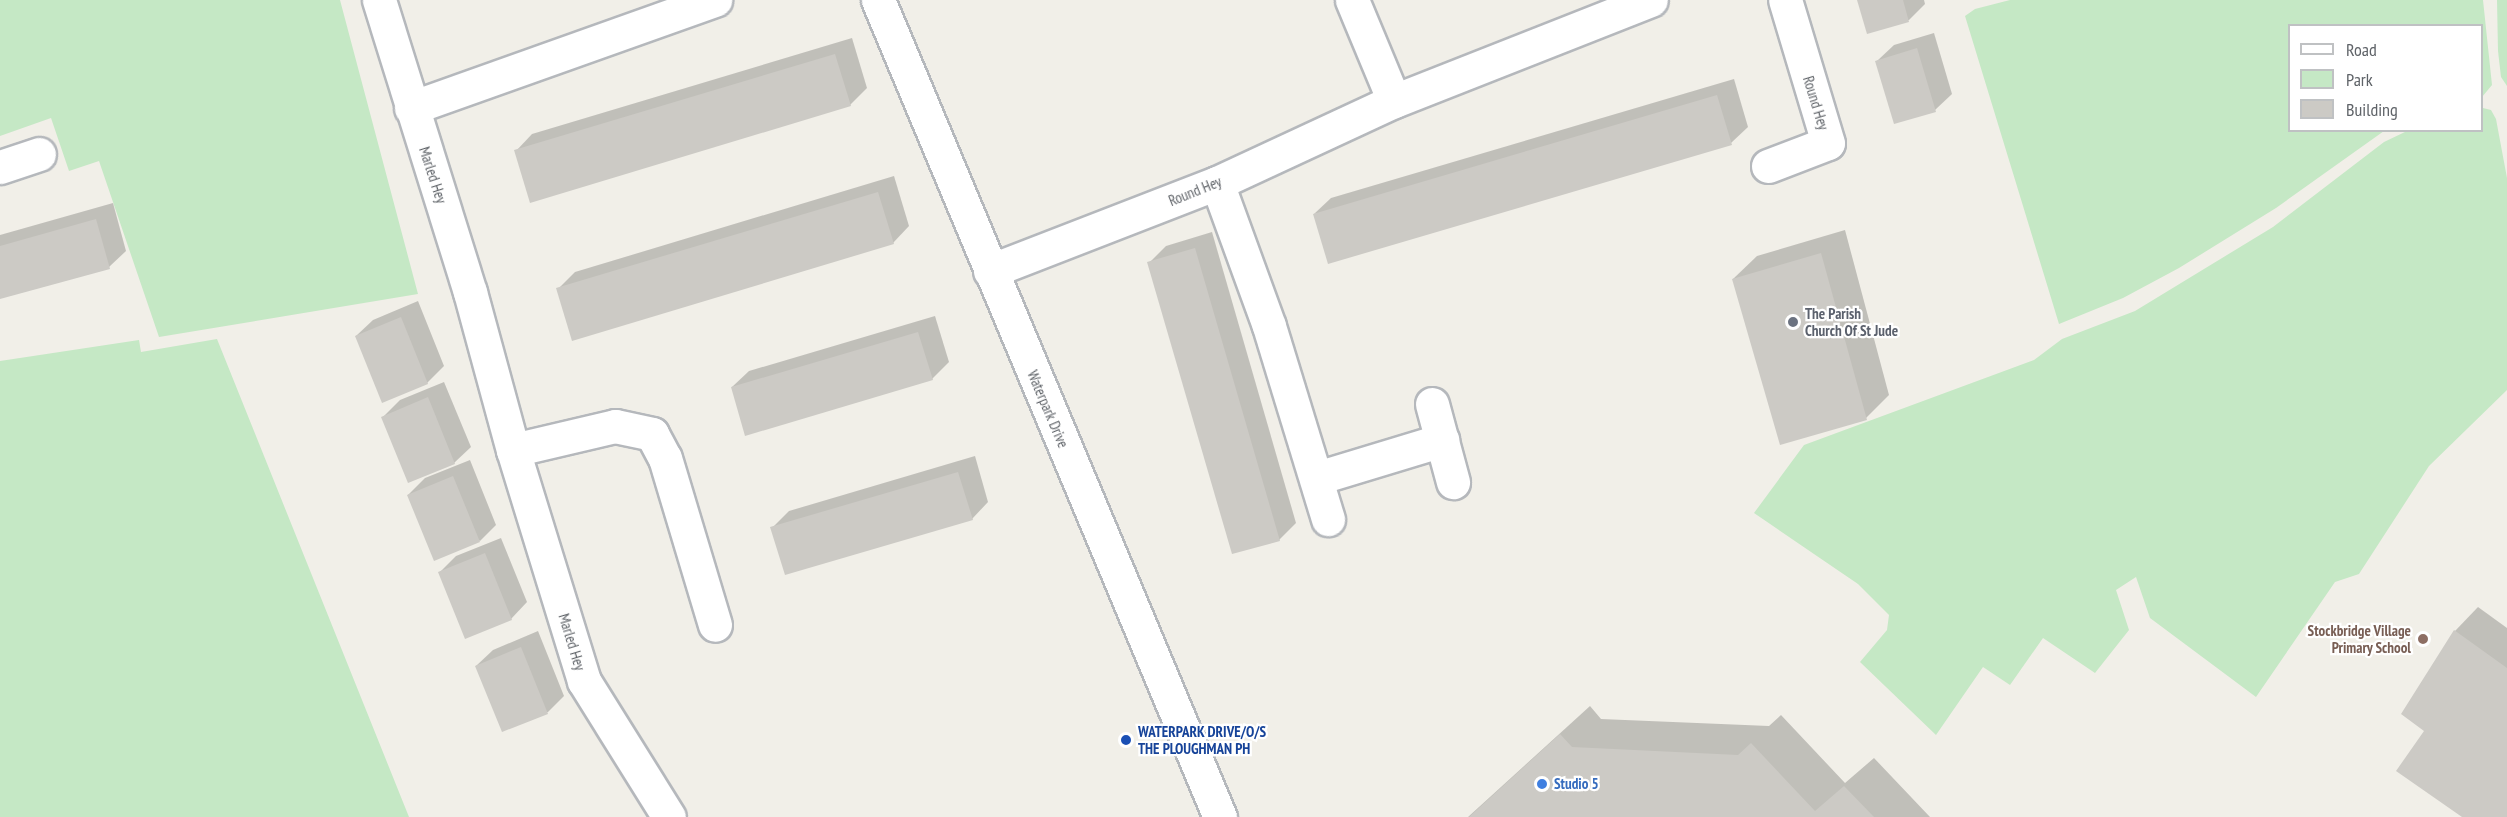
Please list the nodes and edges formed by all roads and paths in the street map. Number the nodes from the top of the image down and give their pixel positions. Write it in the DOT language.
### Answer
graph roads {
  1 [pos="378,0"];
  2 [pos="715,0"];
  3 [pos="878,0"];
  4 [pos="1352,0"];
  5 [pos="1651,0"];
  6 [pos="1785,0"];
  7 [pos="1395,101"];
  8 [pos="411,108"];
  9 [pos="39,154"];
  10 [pos="0,166"];
  11 [pos="1768,166"];
  12 [pos="1217,183"];
  13 [pos="990,271"];
  14 [pos="1432,404"];
  15 [pos="1442,440"];
  16 [pos="513,450"];
  17 [pos="1317,478"];
  18 [pos="1454,482"];
  19 [pos="1328,519"];
  20 [pos="715,625"];
  21 [pos="669,817"];
  22 [pos="1220,817"];
  1 -- 8 [label="street, Marled Hey"];
  2 -- 8 [label="street"];
  3 -- 13 [label="street, Waterpark Drive"];
  4 -- 7 [label="street"];
  5 -- 7 [label="street, Round Hey"];
  6 -- 11 [label="street, Round Hey"];
  7 -- 12 [label="street, Round Hey"];
  8 -- 16 [label="street, Marled Hey"];
  9 -- 10 [label="street"];
  12 -- 13 [label="street, Round Hey"];
  12 -- 17 [label="street"];
  13 -- 22 [label="street, Waterpark Drive"];
  14 -- 15 [label="street"];
  15 -- 17 [label="street"];
  15 -- 18 [label="street"];
  16 -- 20 [label="street"];
  16 -- 21 [label="street, Marled Hey"];
  17 -- 19 [label="street"];
}
